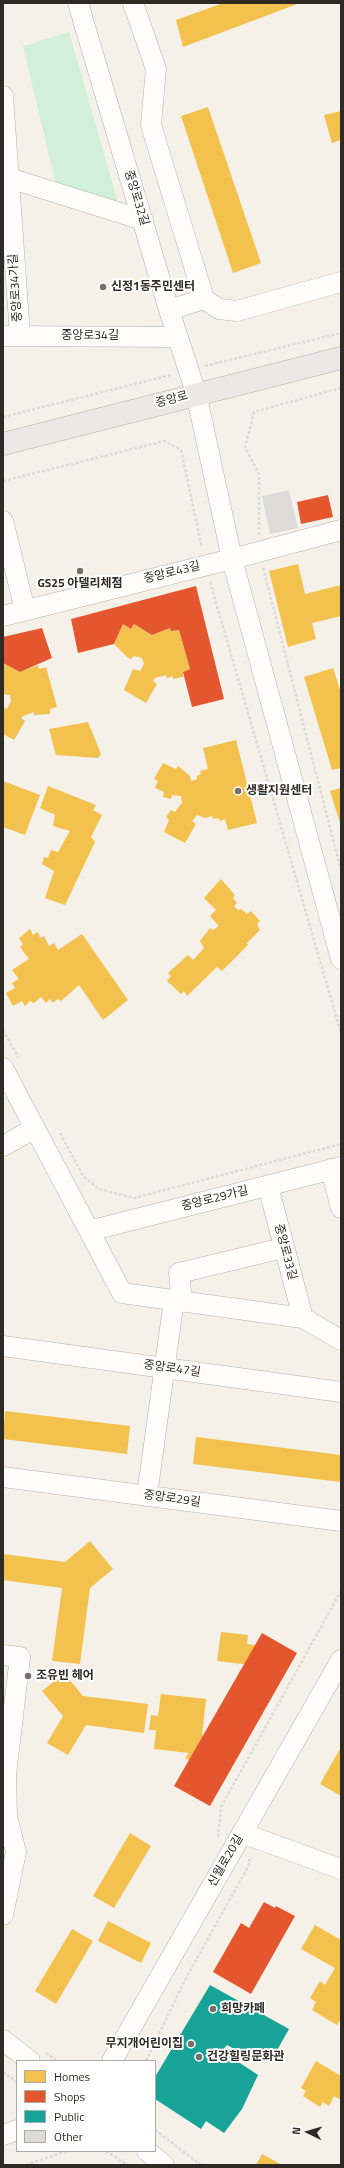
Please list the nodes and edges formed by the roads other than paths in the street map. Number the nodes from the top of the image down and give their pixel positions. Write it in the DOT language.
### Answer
graph roads {
  1 [pos="78,3"];
  2 [pos="133,3"];
  3 [pos="3,96"];
  4 [pos="6,178"];
  5 [pos="143,220"];
  6 [pos="341,282"];
  7 [pos="204,299"];
  8 [pos="169,310"];
  9 [pos="11,336"];
  10 [pos="178,337"];
  11 [pos="341,358"];
  12 [pos="196,393"];
  13 [pos="3,444"];
  14 [pos="3,521"];
  15 [pos="341,530"];
  16 [pos="232,559"];
  17 [pos="25,610"];
  18 [pos="3,616"];
  19 [pos="341,959"];
  20 [pos="11,1063"];
  21 [pos="10,1100"];
  22 [pos="35,1128"];
  23 [pos="3,1146"];
  24 [pos="336,1168"];
  25 [pos="268,1186"];
  26 [pos="341,1208"];
  27 [pos="89,1231"];
  28 [pos="283,1248"];
  29 [pos="178,1301"];
  30 [pos="303,1318"];
  31 [pos="341,1340"];
  32 [pos="3,1346"];
  33 [pos="165,1368"];
  34 [pos="341,1392"];
  35 [pos="3,1477"];
  36 [pos="147,1495"];
  37 [pos="341,1521"];
  38 [pos="3,1655"];
  39 [pos="341,1660"];
  40 [pos="242,1833"];
  41 [pos="341,1869"];
  42 [pos="3,1915"];
  43 [pos="3,2040"];
  44 [pos="29,2060"];
  45 [pos="113,2060"];
  46 [pos="16,2130"];
  47 [pos="3,2135"];
  48 [pos="148,2152"];
  49 [pos="164,2165"];
  1 -- 5 [label="street, 중앙로32길"];
  2 -- 7 [label="street"];
  3 -- 4 [label="street, 중앙로34가길"];
  4 -- 5 [label="street"];
  4 -- 9 [label="street, 중앙로34가길"];
  5 -- 8 [label="street, 중앙로32길"];
  6 -- 7 [label="street"];
  7 -- 8 [label="street"];
  8 -- 10 [label="street, 중앙로32길"];
  9 -- 10 [label="street, 중앙로34길"];
  10 -- 12 [label="street, 중앙로32길"];
  11 -- 12 [label="main road, 중앙로"];
  12 -- 13 [label="main road, 중앙로"];
  12 -- 16 [label="street, 중앙로32길"];
  14 -- 17 [label="street"];
  15 -- 16 [label="street, 중앙로43길"];
  16 -- 17 [label="street, 중앙로43길"];
  16 -- 19 [label="street, 중앙로32길"];
  17 -- 18 [label="street, 중앙로43길"];
  20 -- 21 [label="street"];
  21 -- 22 [label="street"];
  22 -- 23 [label="street"];
  22 -- 27 [label="street"];
  24 -- 25 [label="street, 중앙로29가길"];
  24 -- 26 [label="street"];
  25 -- 27 [label="street, 중앙로29가길"];
  25 -- 28 [label="street, 중앙로33길"];
  27 -- 29 [label="street"];
  28 -- 29 [label="street"];
  28 -- 30 [label="street, 중앙로33길"];
  29 -- 30 [label="street"];
  29 -- 33 [label="street"];
  30 -- 31 [label="street"];
  32 -- 33 [label="street, 중앙로47길"];
  33 -- 34 [label="street, 중앙로47길"];
  33 -- 36 [label="street"];
  35 -- 36 [label="street, 중앙로29길"];
  36 -- 37 [label="street, 중앙로29길"];
  38 -- 42 [label="street"];
  39 -- 40 [label="street, 신월로20길"];
  40 -- 41 [label="street"];
  40 -- 45 [label="street, 신월로20길"];
  43 -- 44 [label="street"];
  46 -- 47 [label="street"];
  48 -- 49 [label="street"];
}
